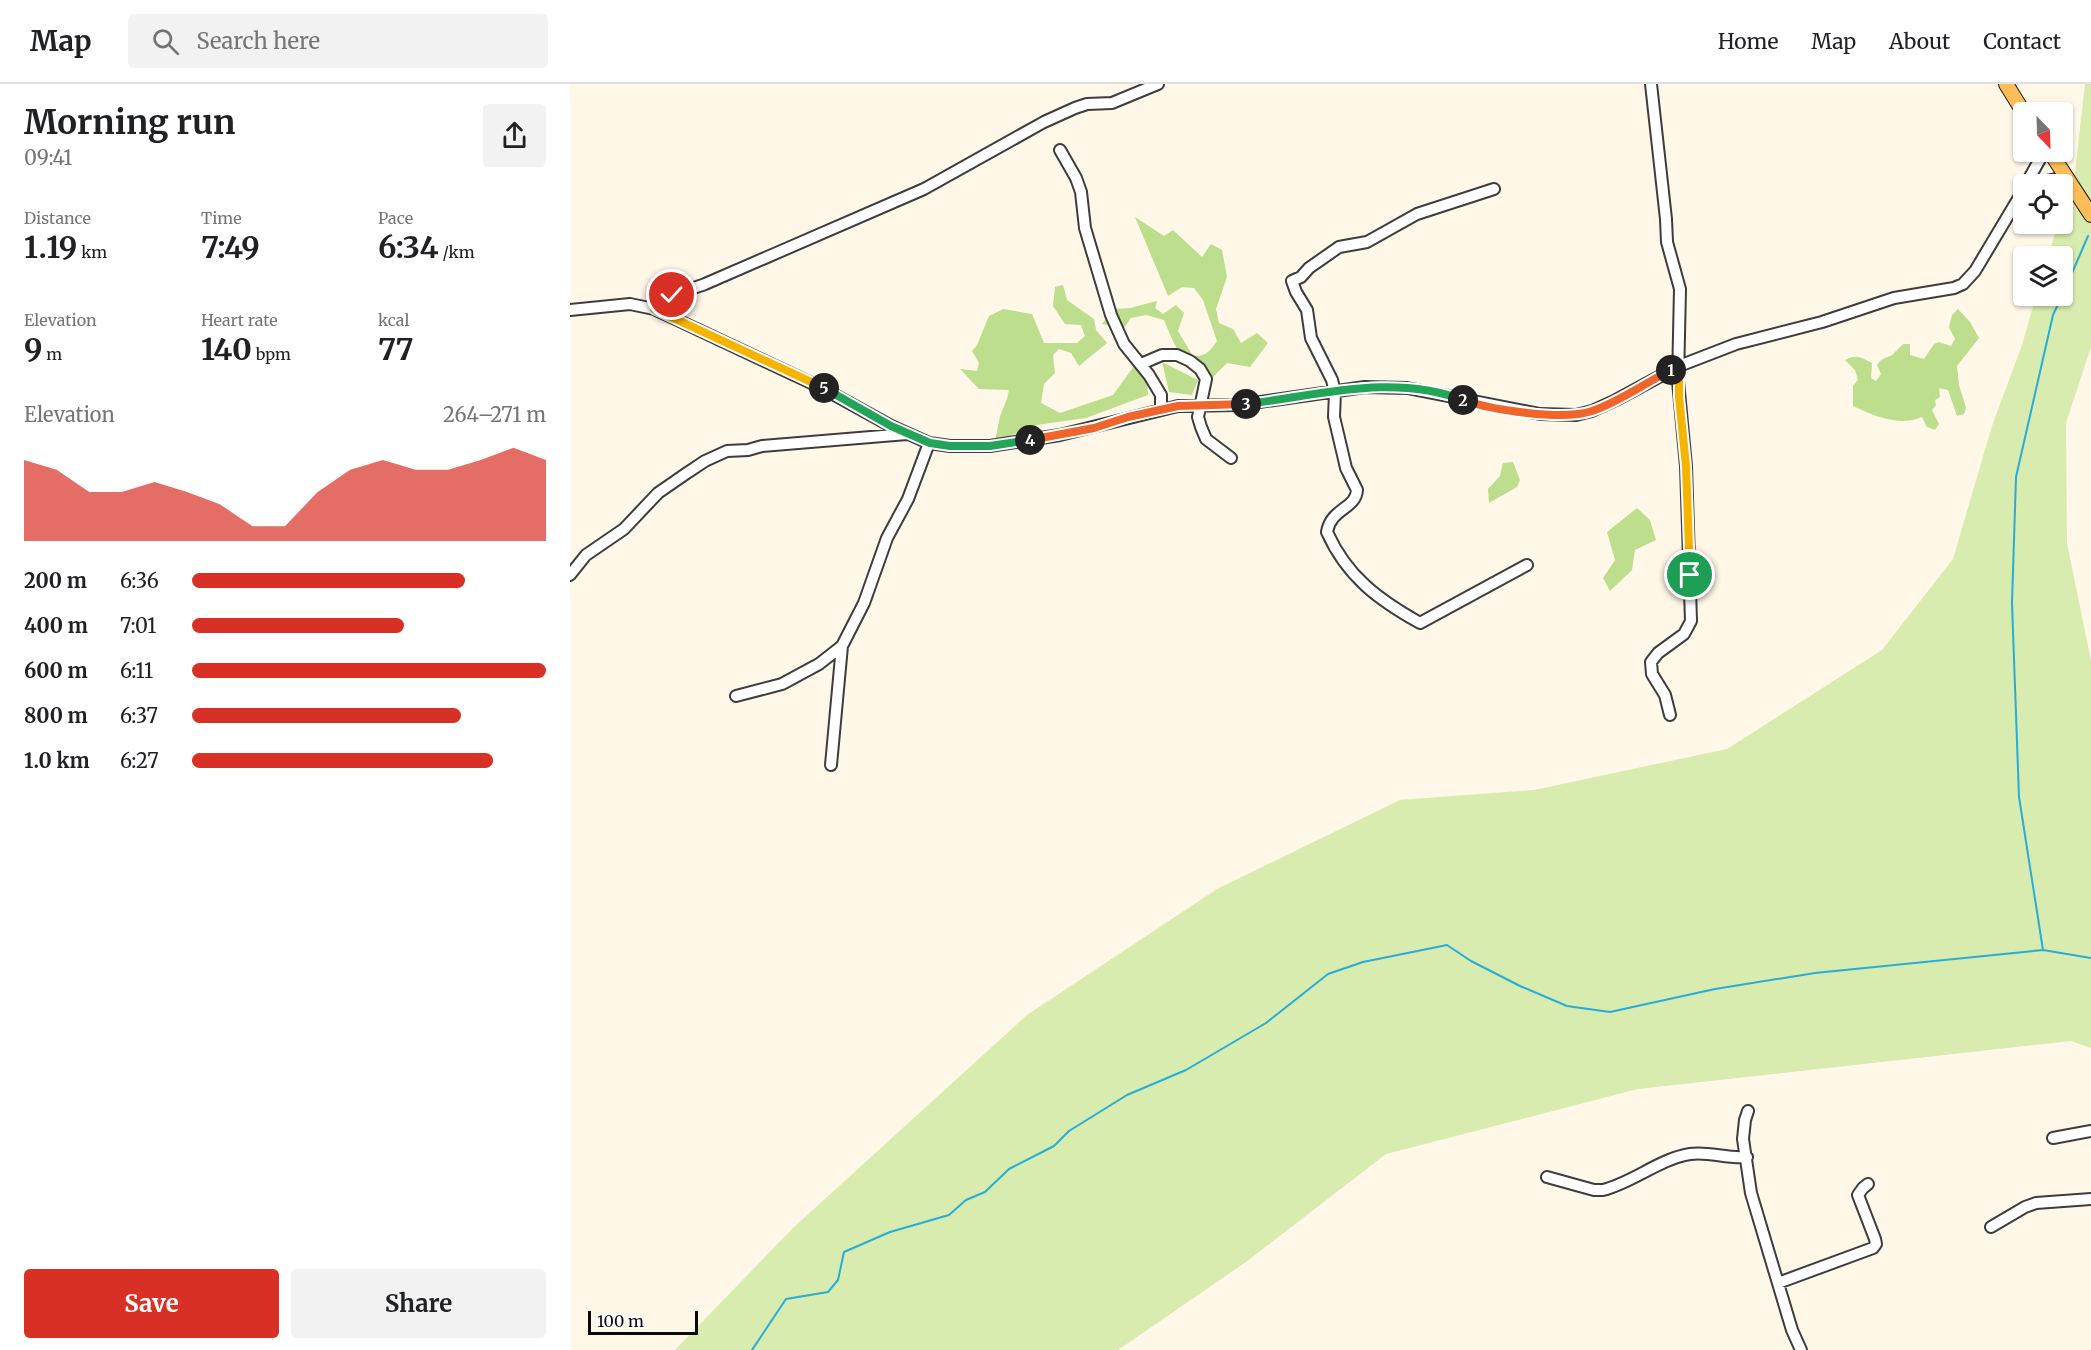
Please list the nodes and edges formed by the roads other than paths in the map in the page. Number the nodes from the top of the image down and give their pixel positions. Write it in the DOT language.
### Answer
graph roads {
  1 [pos="1158,84"];
  2 [pos="1651,84"];
  3 [pos="2006,84"];
  4 [pos="2017,102"];
  5 [pos="1060,150"];
  6 [pos="2073,188"];
  7 [pos="1494,189"];
  8 [pos="2013,207"];
  9 [pos="2091,215"];
  10 [pos="654,309"];
  11 [pos="570,310"];
  12 [pos="1141,364"];
  13 [pos="1679,366"];
  14 [pos="1335,392"];
  15 [pos="1200,404"];
  16 [pos="1161,409"];
  17 [pos="911,434"];
  18 [pos="930,443"];
  19 [pos="1231,458"];
  20 [pos="1527,565"];
  21 [pos="570,575"];
  22 [pos="842,646"];
  23 [pos="736,696"];
  24 [pos="1670,715"];
  25 [pos="831,765"];
  26 [pos="1748,1110"];
  27 [pos="2091,1131"];
  28 [pos="2053,1138"];
  29 [pos="1747,1157"];
  30 [pos="1547,1177"];
  31 [pos="1868,1184"];
  32 [pos="2091,1199"];
  33 [pos="1991,1227"];
  34 [pos="1778,1283"];
  35 [pos="1801,1350"];
  1 -- 10 [label="street"];
  2 -- 13 [label="street"];
  3 -- 4 [label="main road"];
  5 -- 12 [label="street"];
  6 -- 9 [label="main road"];
  7 -- 14 [label="street"];
  8 -- 13 [label="street"];
  10 -- 11 [label="street"];
  10 -- 17 [label="street"];
  12 -- 15 [label="street"];
  12 -- 16 [label="street"];
  13 -- 14 [label="street"];
  13 -- 24 [label="street"];
  14 -- 15 [label="street"];
  14 -- 20 [label="street"];
  15 -- 16 [label="street"];
  15 -- 19 [label="street"];
  16 -- 18 [label="street"];
  17 -- 18 [label="street"];
  17 -- 21 [label="street"];
  18 -- 22 [label="street"];
  22 -- 23 [label="street"];
  22 -- 25 [label="street"];
  26 -- 29 [label="street"];
  27 -- 28 [label="street"];
  29 -- 30 [label="street"];
  29 -- 34 [label="street"];
  31 -- 34 [label="street"];
  32 -- 33 [label="street"];
  34 -- 35 [label="street"];
}
